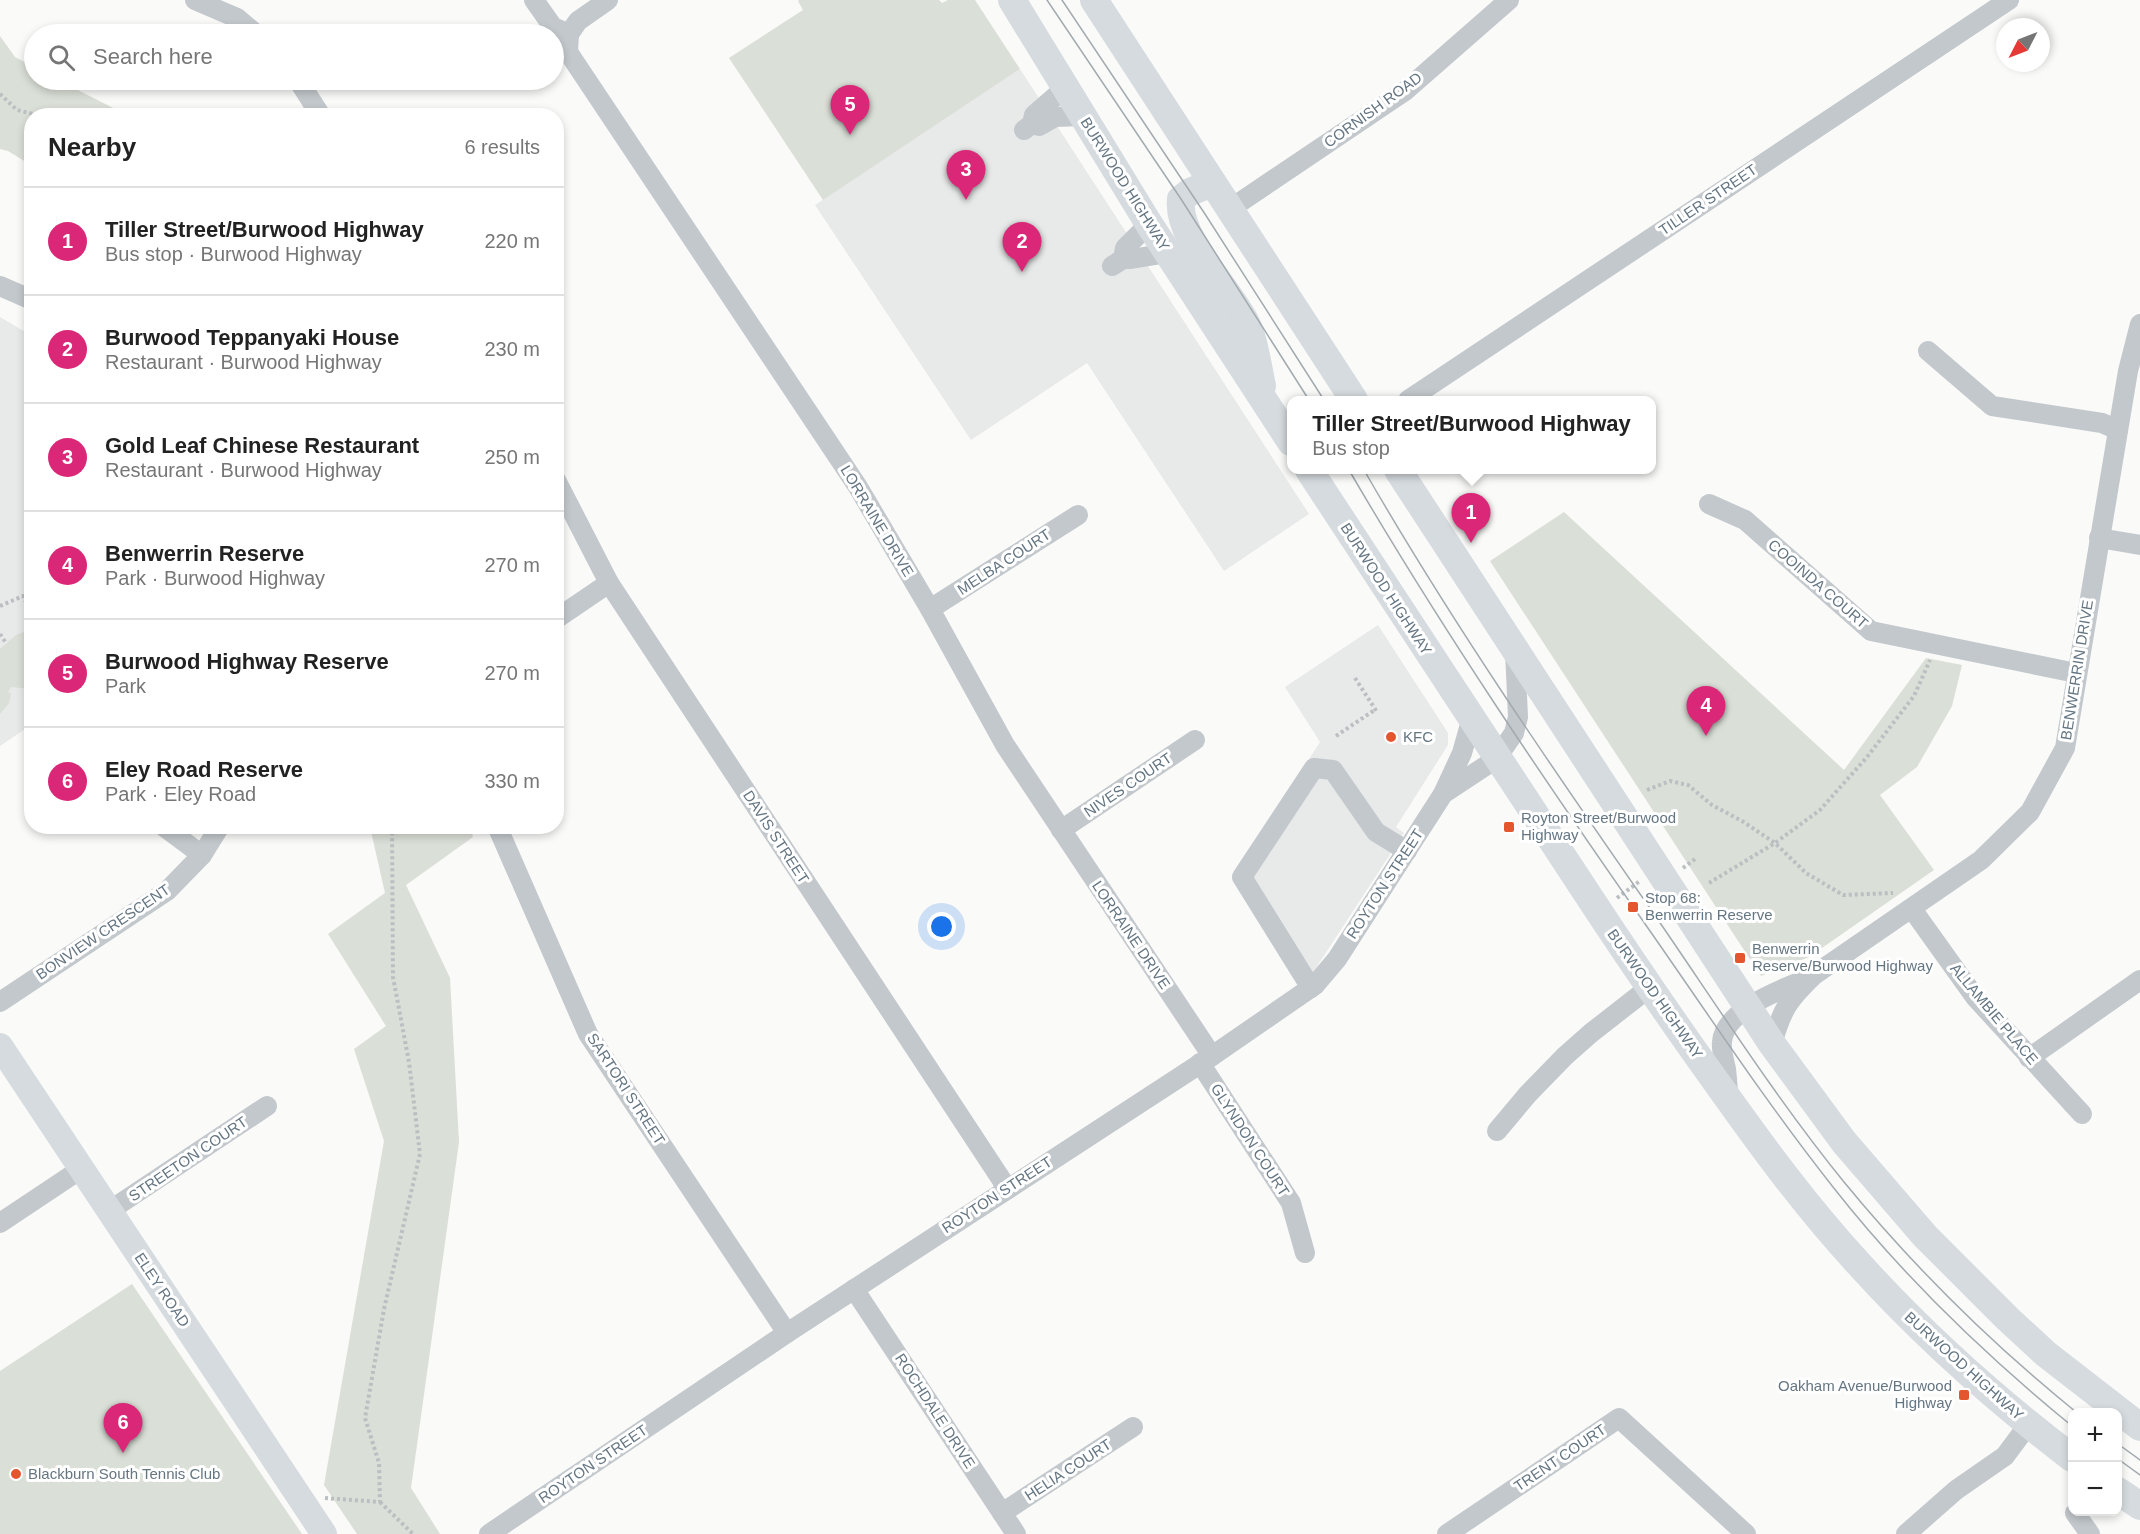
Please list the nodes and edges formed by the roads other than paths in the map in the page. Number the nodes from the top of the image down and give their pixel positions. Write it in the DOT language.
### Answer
graph roads {
  1 [pos="195,0"];
  2 [pos="534,0"];
  3 [pos="608,0"];
  4 [pos="1094,0"];
  5 [pos="1509,0"];
  6 [pos="2009,0"];
  7 [pos="1011,5"];
  8 [pos="244,24"];
  9 [pos="551,24"];
  10 [pos="564,32"];
  11 [pos="569,34"];
  12 [pos="1065,88"];
  13 [pos="304,90"];
  14 [pos="316,108"];
  15 [pos="1082,116"];
  16 [pos="1212,183"];
  17 [pos="1230,209"];
  18 [pos="1149,224"];
  19 [pos="1168,253"];
  20 [pos="0,286"];
  21 [pos="24,296"];
  22 [pos="2140,324"];
  23 [pos="1928,351"];
  24 [pos="1351,396"];
  25 [pos="1414,396"];
  26 [pos="1265,402"];
  27 [pos="2118,430"];
  28 [pos="1287,436"];
  29 [pos="1312,474"];
  30 [pos="1401,474"];
  31 [pos="564,496"];
  32 [pos="1709,504"];
  33 [pos="1078,515"];
  34 [pos="2099,538"];
  35 [pos="2140,545"];
  36 [pos="609,583"];
  37 [pos="930,609"];
  38 [pos="564,614"];
  39 [pos="1515,651"];
  40 [pos="2076,673"];
  41 [pos="1472,721"];
  42 [pos="1195,740"];
  43 [pos="1496,759"];
  44 [pos="1443,794"];
  45 [pos="1061,830"];
  46 [pos="174,834"];
  47 [pos="215,834"];
  48 [pos="500,834"];
  49 [pos="1407,851"];
  50 [pos="202,855"];
  51 [pos="1912,909"];
  52 [pos="1814,975"];
  53 [pos="2140,981"];
  54 [pos="1650,987"];
  55 [pos="1311,988"];
  56 [pos="0,1002"];
  57 [pos="1748,1007"];
  58 [pos="1772,1044"];
  59 [pos="0,1046"];
  60 [pos="2029,1058"];
  61 [pos="1206,1059"];
  62 [pos="1729,1099"];
  63 [pos="267,1106"];
  64 [pos="2082,1114"];
  65 [pos="1497,1131"];
  66 [pos="81,1169"];
  67 [pos="1007,1188"];
  68 [pos="109,1211"];
  69 [pos="0,1223"];
  70 [pos="1305,1253"];
  71 [pos="854,1289"];
  72 [pos="787,1333"];
  73 [pos="2028,1425"];
  74 [pos="1133,1427"];
  75 [pos="2140,1427"];
  76 [pos="2068,1454"];
  77 [pos="2122,1494"];
  78 [pos="2140,1506"];
  79 [pos="1002,1513"];
  80 [pos="2077,1516"];
  81 [pos="324,1534"];
  82 [pos="489,1534"];
  83 [pos="1016,1534"];
  84 [pos="1447,1534"];
  85 [pos="1746,1534"];
  86 [pos="1906,1534"];
  87 [pos="2090,1534"];
  1 -- 8 [label="street"];
  2 -- 9 [label="street"];
  3 -- 11 [label="street"];
  4 -- 16 [label="highway"];
  5 -- 17 [label="street, CORNISH ROAD"];
  6 -- 25 [label="street, TILLER STREET"];
  7 -- 12 [label="highway, BURWOOD HIGHWAY"];
  10 -- 11 [label="street"];
  11 -- 37 [label="street, LORRAINE DRIVE"];
  12 -- 15 [label="highway, BURWOOD HIGHWAY"];
  12 -- 15 [label="street"];
  13 -- 14 [label="street"];
  15 -- 18 [label="highway, BURWOOD HIGHWAY"];
  16 -- 17 [label="highway"];
  16 -- 26 [label="highway"];
  17 -- 24 [label="highway"];
  18 -- 19 [label="highway, BURWOOD HIGHWAY"];
  18 -- 19 [label="street"];
  19 -- 26 [label="highway, BURWOOD HIGHWAY"];
  20 -- 21 [label="street"];
  22 -- 27 [label="street, BENWERRIN DRIVE"];
  23 -- 27 [label="street"];
  26 -- 28 [label="highway, BURWOOD HIGHWAY"];
  27 -- 34 [label="street, BENWERRIN DRIVE"];
  29 -- 41 [label="highway, BURWOOD HIGHWAY"];
  30 -- 39 [label="highway"];
  31 -- 36 [label="street, DAVIS STREET"];
  32 -- 40 [label="street, COOINDA COURT"];
  33 -- 37 [label="street, MELBA COURT"];
  34 -- 35 [label="street"];
  34 -- 40 [label="street, BENWERRIN DRIVE"];
  36 -- 38 [label="street"];
  36 -- 67 [label="street, DAVIS STREET"];
  37 -- 45 [label="street, LORRAINE DRIVE"];
  39 -- 43 [label="street, ROYTON STREET"];
  39 -- 57 [label="highway"];
  40 -- 51 [label="street, BENWERRIN DRIVE"];
  41 -- 43 [label="highway, BURWOOD HIGHWAY"];
  41 -- 44 [label="street, ROYTON STREET"];
  42 -- 45 [label="street, NIVES COURT"];
  43 -- 44 [label="street, ROYTON STREET"];
  43 -- 54 [label="highway, BURWOOD HIGHWAY"];
  44 -- 49 [label="street, ROYTON STREET"];
  45 -- 61 [label="street, LORRAINE DRIVE"];
  46 -- 50 [label="street"];
  47 -- 50 [label="street, BONVIEW CRESCENT"];
  48 -- 72 [label="street, SARTORI STREET"];
  49 -- 55 [label="street, ROYTON STREET"];
  49 -- 55 [label="street"];
  50 -- 56 [label="street, BONVIEW CRESCENT"];
  51 -- 52 [label="street, BENWERRIN DRIVE"];
  51 -- 60 [label="street, ALLAMBIE PLACE"];
  52 -- 57 [label="street, BENWERRIN DRIVE"];
  52 -- 58 [label="street, BENWERRIN DRIVE"];
  53 -- 60 [label="street"];
  54 -- 62 [label="highway, BURWOOD HIGHWAY"];
  54 -- 65 [label="street"];
  55 -- 61 [label="street, ROYTON STREET"];
  57 -- 58 [label="highway"];
  57 -- 62 [label="street, BENWERRIN DRIVE"];
  58 -- 75 [label="highway"];
  59 -- 66 [label="main road, ELEY ROAD"];
  60 -- 64 [label="street, ALLAMBIE PLACE"];
  61 -- 67 [label="street, ROYTON STREET"];
  61 -- 70 [label="street, GLYNDON COURT"];
  62 -- 73 [label="highway, BURWOOD HIGHWAY"];
  63 -- 68 [label="street, STREETON COURT"];
  66 -- 68 [label="main road, ELEY ROAD"];
  66 -- 69 [label="street"];
  67 -- 71 [label="street, ROYTON STREET"];
  68 -- 81 [label="main road, ELEY ROAD"];
  71 -- 72 [label="street, ROYTON STREET"];
  71 -- 79 [label="street, ROCHDALE DRIVE"];
  72 -- 82 [label="street, ROYTON STREET"];
  73 -- 76 [label="highway, BURWOOD HIGHWAY"];
  73 -- 86 [label="street"];
  74 -- 79 [label="street, HELIA COURT"];
  77 -- 78 [label="highway"];
  79 -- 83 [label="street, ROCHDALE DRIVE"];
  80 -- 87 [label="street"];
  84 -- 85 [label="street, TRENT COURT"];
}
